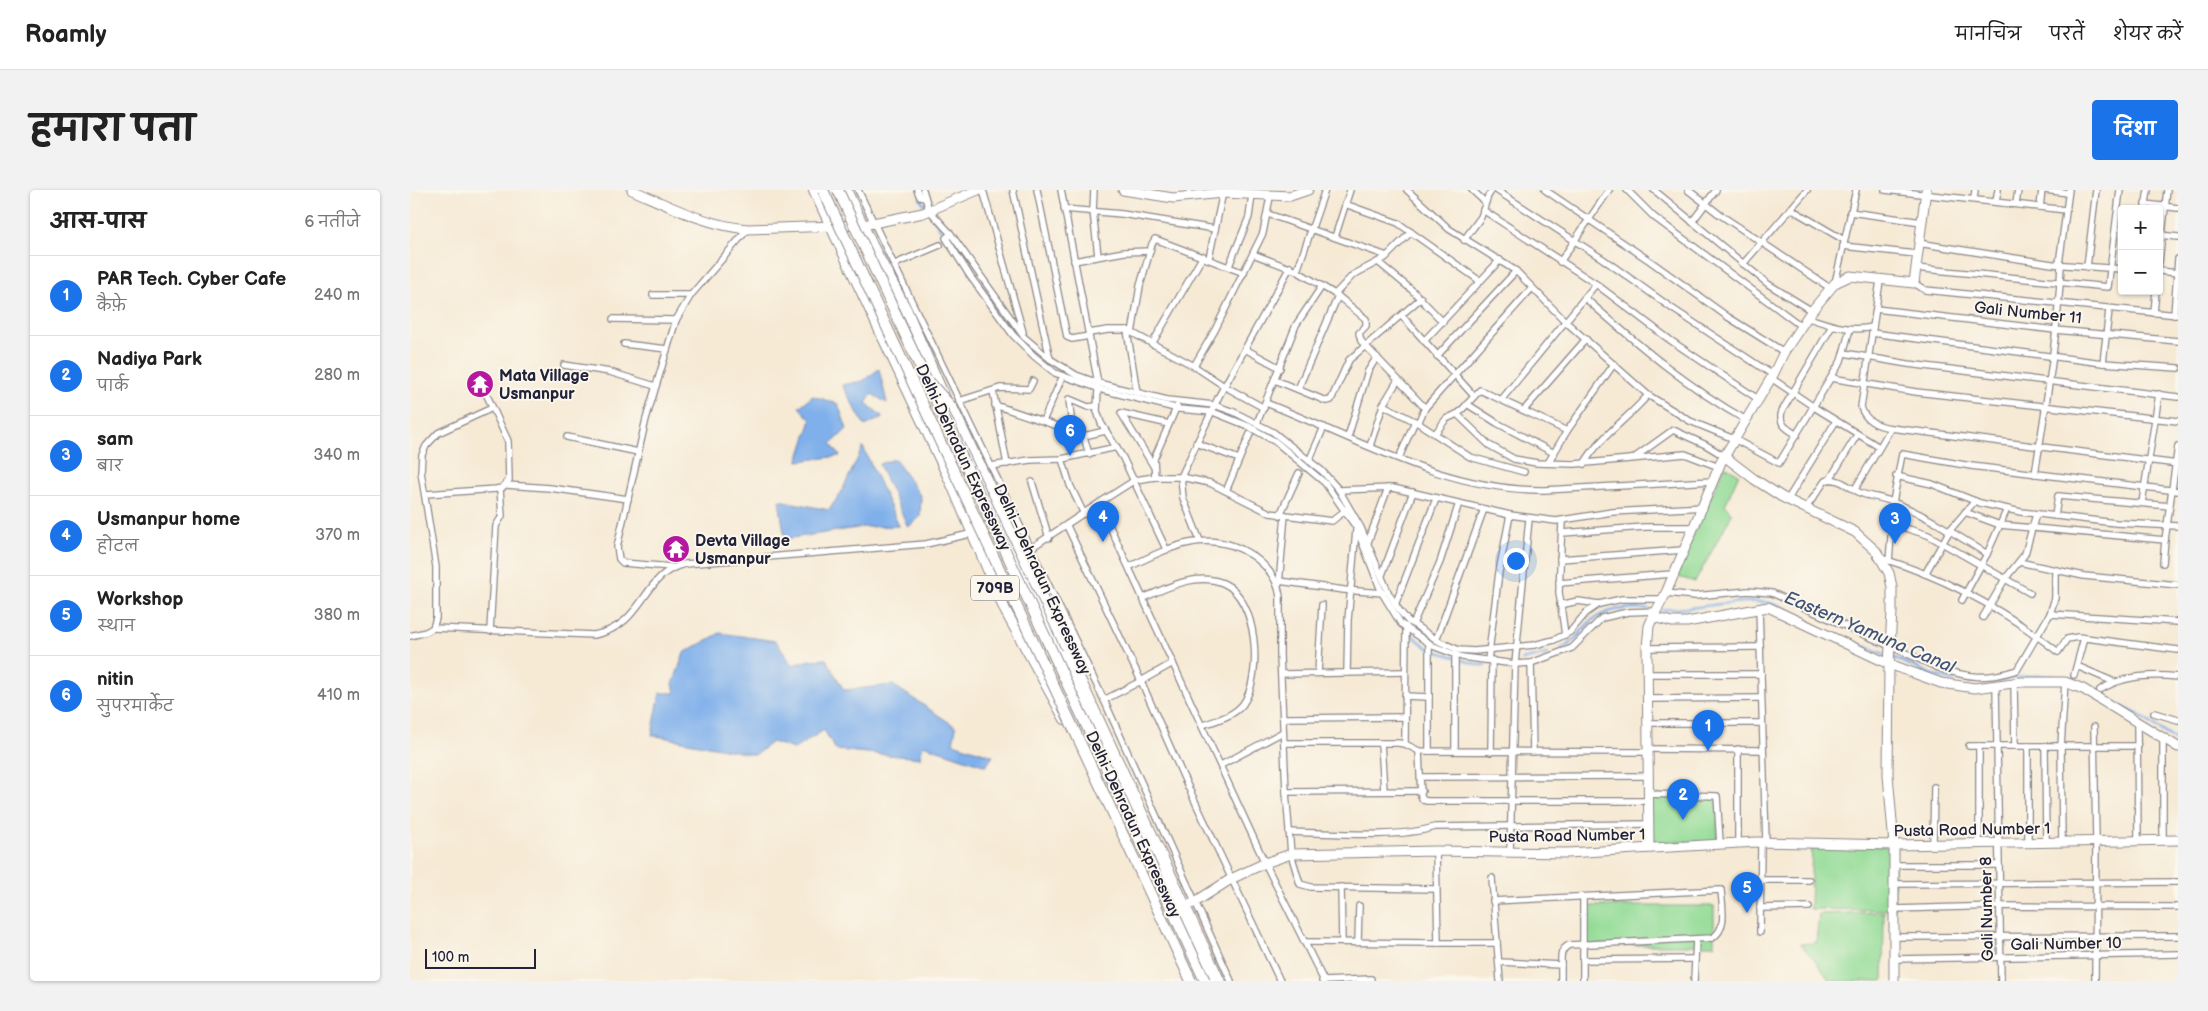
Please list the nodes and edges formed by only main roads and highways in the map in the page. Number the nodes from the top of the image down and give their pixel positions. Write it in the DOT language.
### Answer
graph roads {
  1 [pos="814,190"];
  2 [pos="823,190"];
  3 [pos="838,190"];
  4 [pos="846,190"];
  5 [pos="1186,981"];
  6 [pos="1191,981"];
  7 [pos="1205,981"];
  8 [pos="1213,981"];
  1 -- 5 [label="highway, 709B"];
  2 -- 6 [label="highway, Delhi-Dehradun Expressway, bridge"];
  3 -- 7 [label="highway, Delhi-Dehradun Expressway, bridge"];
  4 -- 8 [label="highway, Delhi–Dehradun Expressway / 709B"];
}
